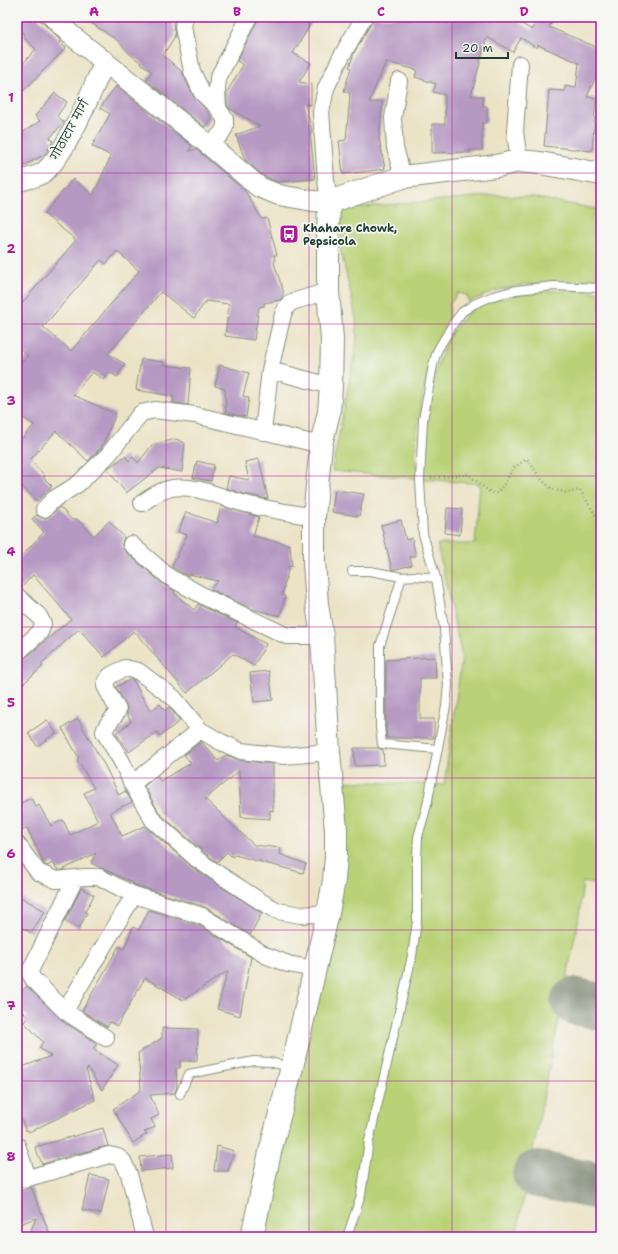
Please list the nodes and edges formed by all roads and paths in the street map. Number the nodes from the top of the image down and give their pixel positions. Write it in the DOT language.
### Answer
graph roads {
  1 [pos="53,17"];
  2 [pos="185,17"];
  3 [pos="249,17"];
  4 [pos="364,17"];
  5 [pos="105,61"];
  6 [pos="520,64"];
  7 [pos="399,81"];
  8 [pos="218,108"];
  9 [pos="209,145"];
  10 [pos="520,161"];
  11 [pos="601,174"];
  12 [pos="403,177"];
  13 [pos="17,182"];
  14 [pos="329,202"];
  15 [pos="601,288"];
  16 [pos="328,291"];
  17 [pos="270,370"];
  18 [pos="331,386"];
  19 [pos="263,432"];
  20 [pos="321,445"];
  21 [pos="420,480"];
  22 [pos="142,503"];
  23 [pos="44,509"];
  24 [pos="314,517"];
  25 [pos="601,524"];
  26 [pos="131,544"];
  27 [pos="352,571"];
  28 [pos="402,576"];
  29 [pos="436,578"];
  30 [pos="17,596"];
  31 [pos="322,636"];
  32 [pos="17,653"];
  33 [pos="200,730"];
  34 [pos="438,749"];
  35 [pos="329,752"];
  36 [pos="132,784"];
  37 [pos="17,844"];
  38 [pos="75,879"];
  39 [pos="134,894"];
  40 [pos="328,913"];
  41 [pos="314,969"];
  42 [pos="65,1011"];
  43 [pos="106,1038"];
  44 [pos="292,1067"];
  45 [pos="180,1094"];
  46 [pos="17,1144"];
  47 [pos="23,1179"];
  48 [pos="145,1237"];
  49 [pos="252,1237"];
  50 [pos="347,1237"];
  1 -- 5 [label="street"];
  2 -- 8 [label="street"];
  3 -- 8 [label="street"];
  4 -- 14 [label="street"];
  5 -- 9 [label="street"];
  5 -- 13 [label="street, गोठाटार मार्ग"];
  6 -- 10 [label="street"];
  7 -- 12 [label="street"];
  8 -- 9 [label="street"];
  9 -- 14 [label="street"];
  10 -- 11 [label="main road"];
  10 -- 12 [label="main road"];
  12 -- 14 [label="main road"];
  14 -- 16 [label="main road"];
  15 -- 21 [label="lane"];
  16 -- 17 [label="street"];
  16 -- 18 [label="main road"];
  17 -- 18 [label="street"];
  17 -- 19 [label="street"];
  18 -- 20 [label="main road"];
  19 -- 20 [label="street"];
  19 -- 23 [label="street"];
  20 -- 24 [label="main road"];
  21 -- 25 [label="path"];
  21 -- 29 [label="lane"];
  22 -- 24 [label="street"];
  24 -- 31 [label="main road"];
  26 -- 31 [label="street"];
  27 -- 28 [label="lane"];
  28 -- 29 [label="lane"];
  28 -- 34 [label="lane"];
  29 -- 34 [label="lane"];
  30 -- 32 [label="street"];
  31 -- 35 [label="main road"];
  33 -- 35 [label="street"];
  33 -- 36 [label="street"];
  33 -- 36 [label="street"];
  34 -- 50 [label="lane"];
  35 -- 40 [label="main road"];
  36 -- 40 [label="street"];
  37 -- 38 [label="street"];
  38 -- 39 [label="street"];
  38 -- 42 [label="street"];
  39 -- 41 [label="street"];
  39 -- 42 [label="street"];
  40 -- 41 [label="main road"];
  41 -- 44 [label="main road"];
  42 -- 43 [label="street"];
  44 -- 45 [label="lane"];
  44 -- 49 [label="main road"];
  46 -- 47 [label="street"];
  47 -- 48 [label="street"];
}
